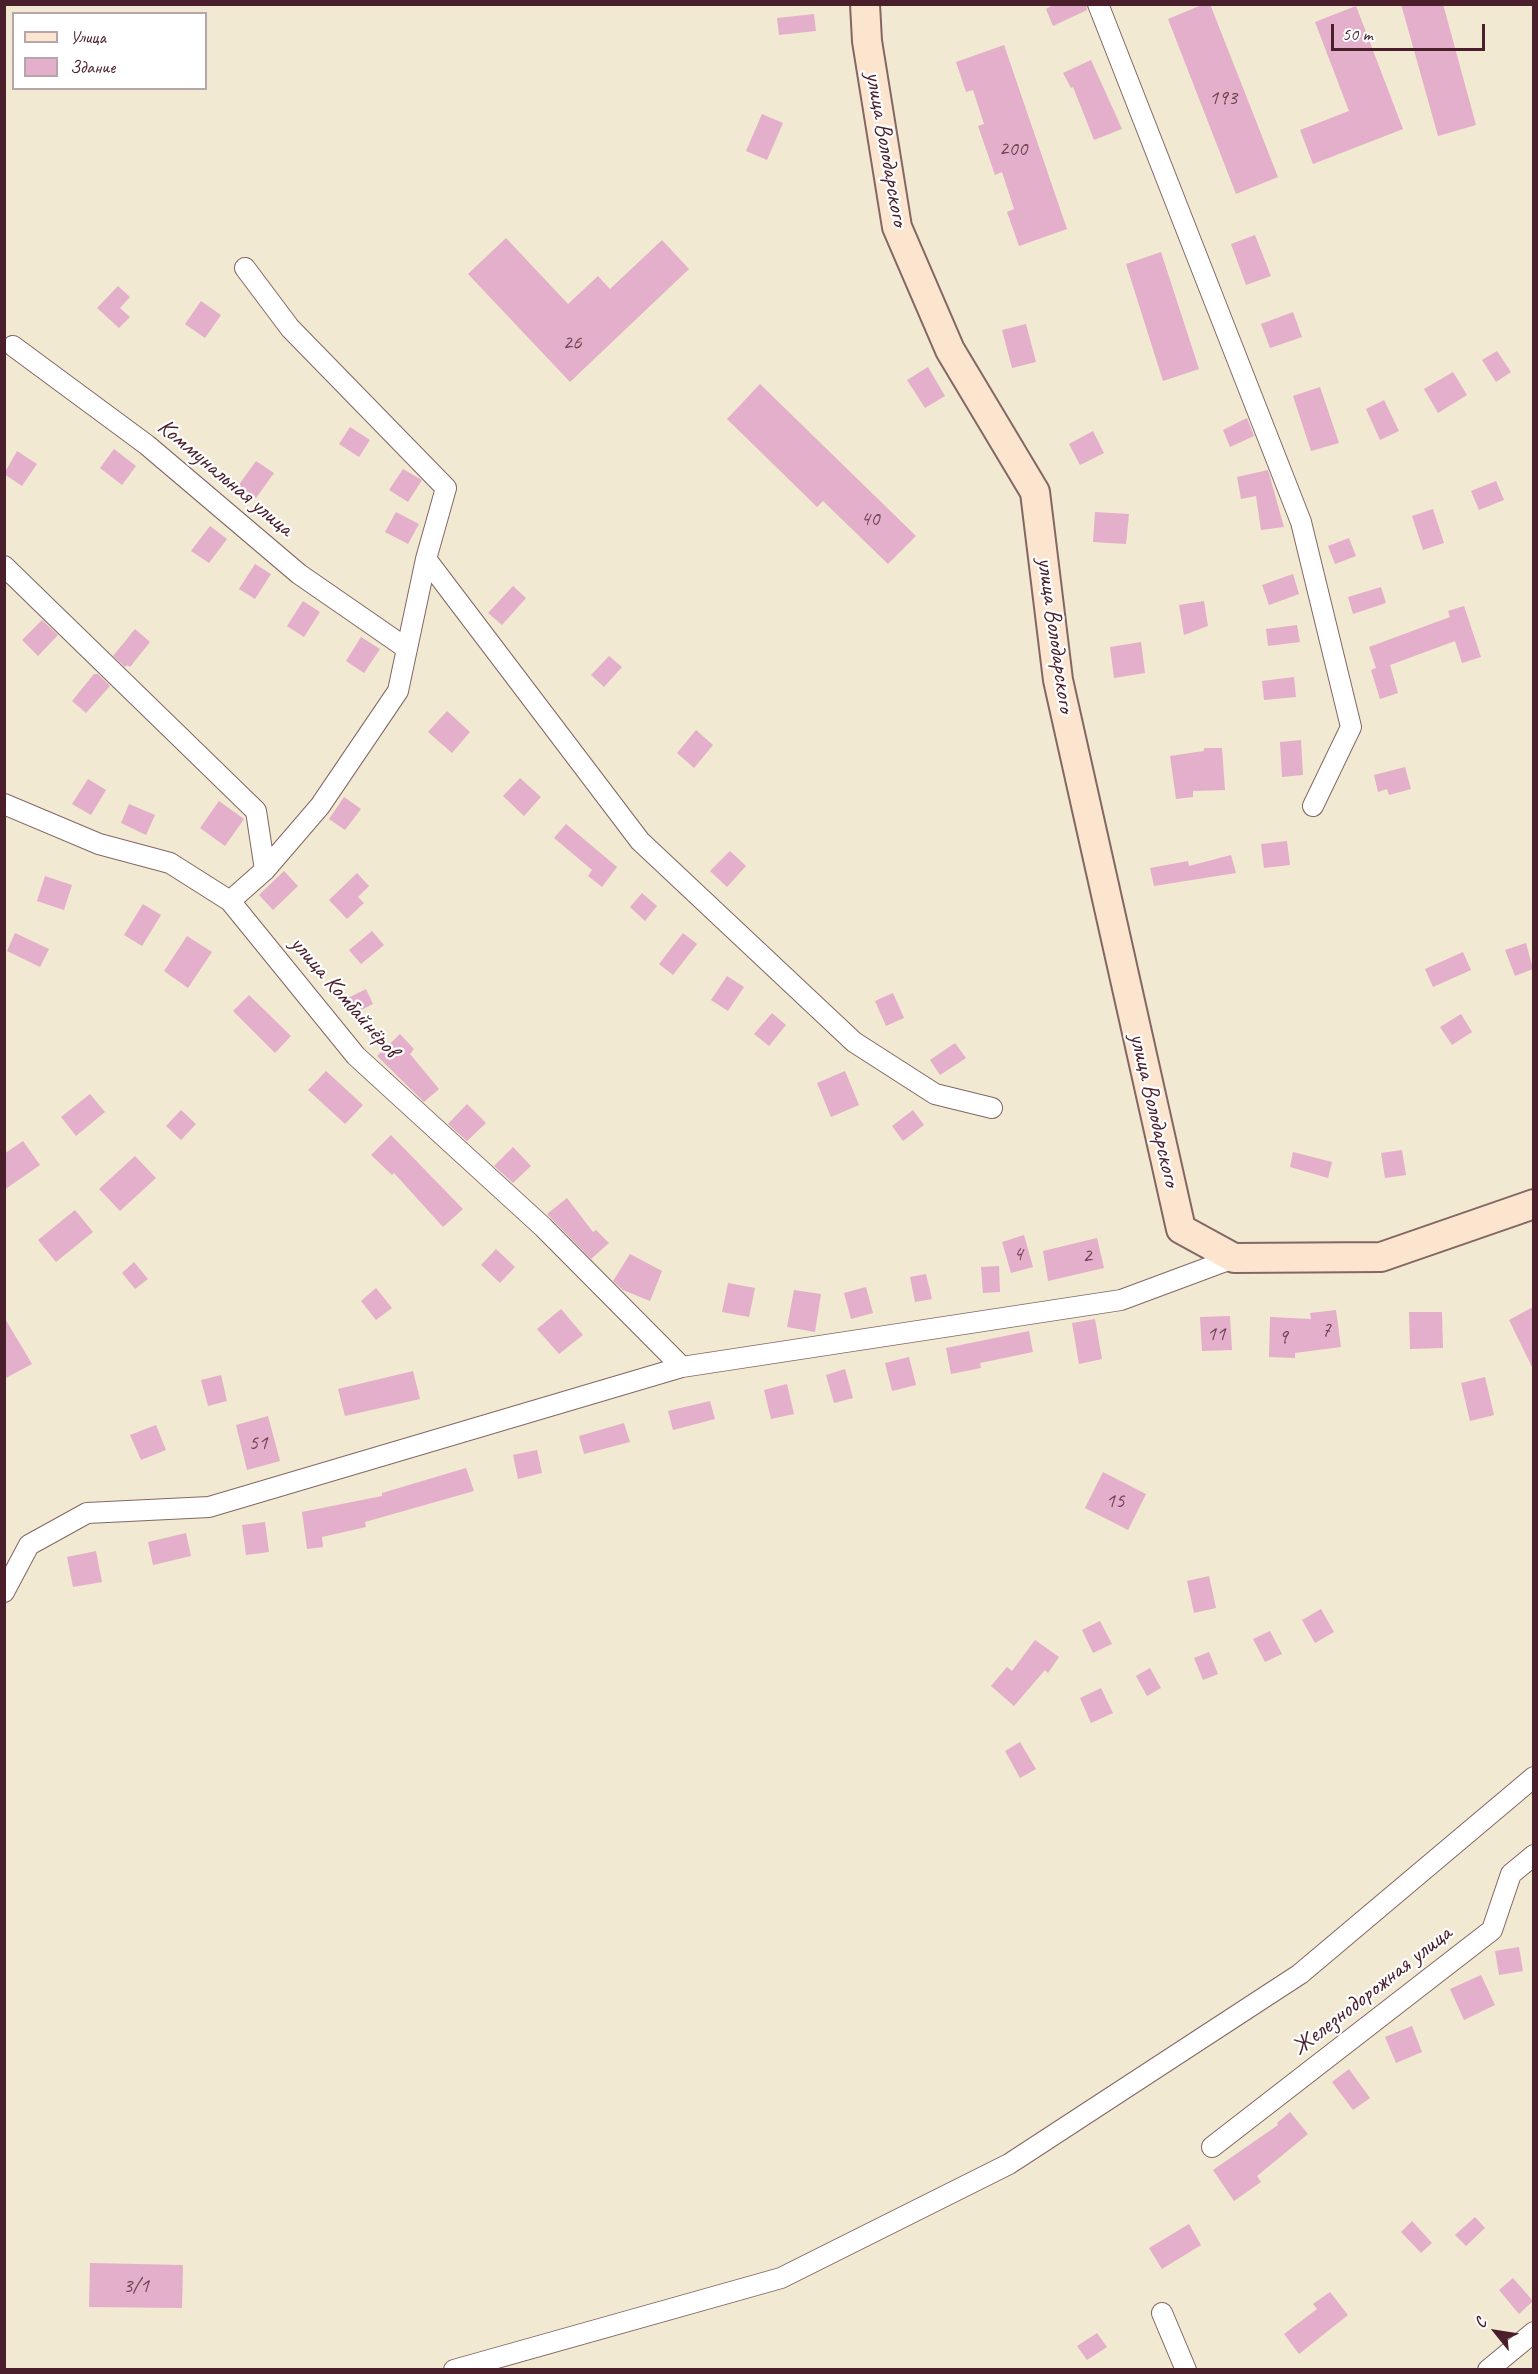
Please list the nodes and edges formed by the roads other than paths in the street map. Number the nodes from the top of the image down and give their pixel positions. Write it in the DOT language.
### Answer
graph roads {
  1 [pos="865,4"];
  2 [pos="1098,4"];
  3 [pos="245,268"];
  4 [pos="13,346"];
  5 [pos="426,559"];
  6 [pos="4,566"];
  7 [pos="406,648"];
  8 [pos="4,804"];
  9 [pos="1313,806"];
  10 [pos="265,870"];
  11 [pos="230,901"];
  12 [pos="992,1108"];
  13 [pos="1533,1204"];
  14 [pos="1234,1258"];
  15 [pos="682,1367"];
  16 [pos="4,1593"];
  17 [pos="1533,1777"];
  18 [pos="1533,1794"];
  19 [pos="1489,1817"];
  20 [pos="1533,1855"];
  21 [pos="1212,2147"];
  22 [pos="1162,2313"];
  23 [pos="1533,2332"];
  24 [pos="454,2370"];
  25 [pos="1186,2370"];
  26 [pos="1488,2370"];
  1 -- 14 [label="street, улица Володарского"];
  2 -- 9 [label="street"];
  3 -- 5 [label="street"];
  4 -- 7 [label="street, Коммунальная улица"];
  5 -- 7 [label="street"];
  5 -- 12 [label="street"];
  6 -- 10 [label="street"];
  7 -- 10 [label="street"];
  8 -- 11 [label="street, улица Комбайнёров"];
  10 -- 11 [label="street"];
  11 -- 15 [label="street, улица Комбайнёров"];
  13 -- 14 [label="street"];
  14 -- 15 [label="street"];
  15 -- 16 [label="street"];
  17 -- 19 [label="street"];
  18 -- 19 [label="street"];
  19 -- 24 [label="street"];
  20 -- 21 [label="street, Железнодорожная улица"];
  22 -- 25 [label="street"];
  23 -- 26 [label="street"];
}
